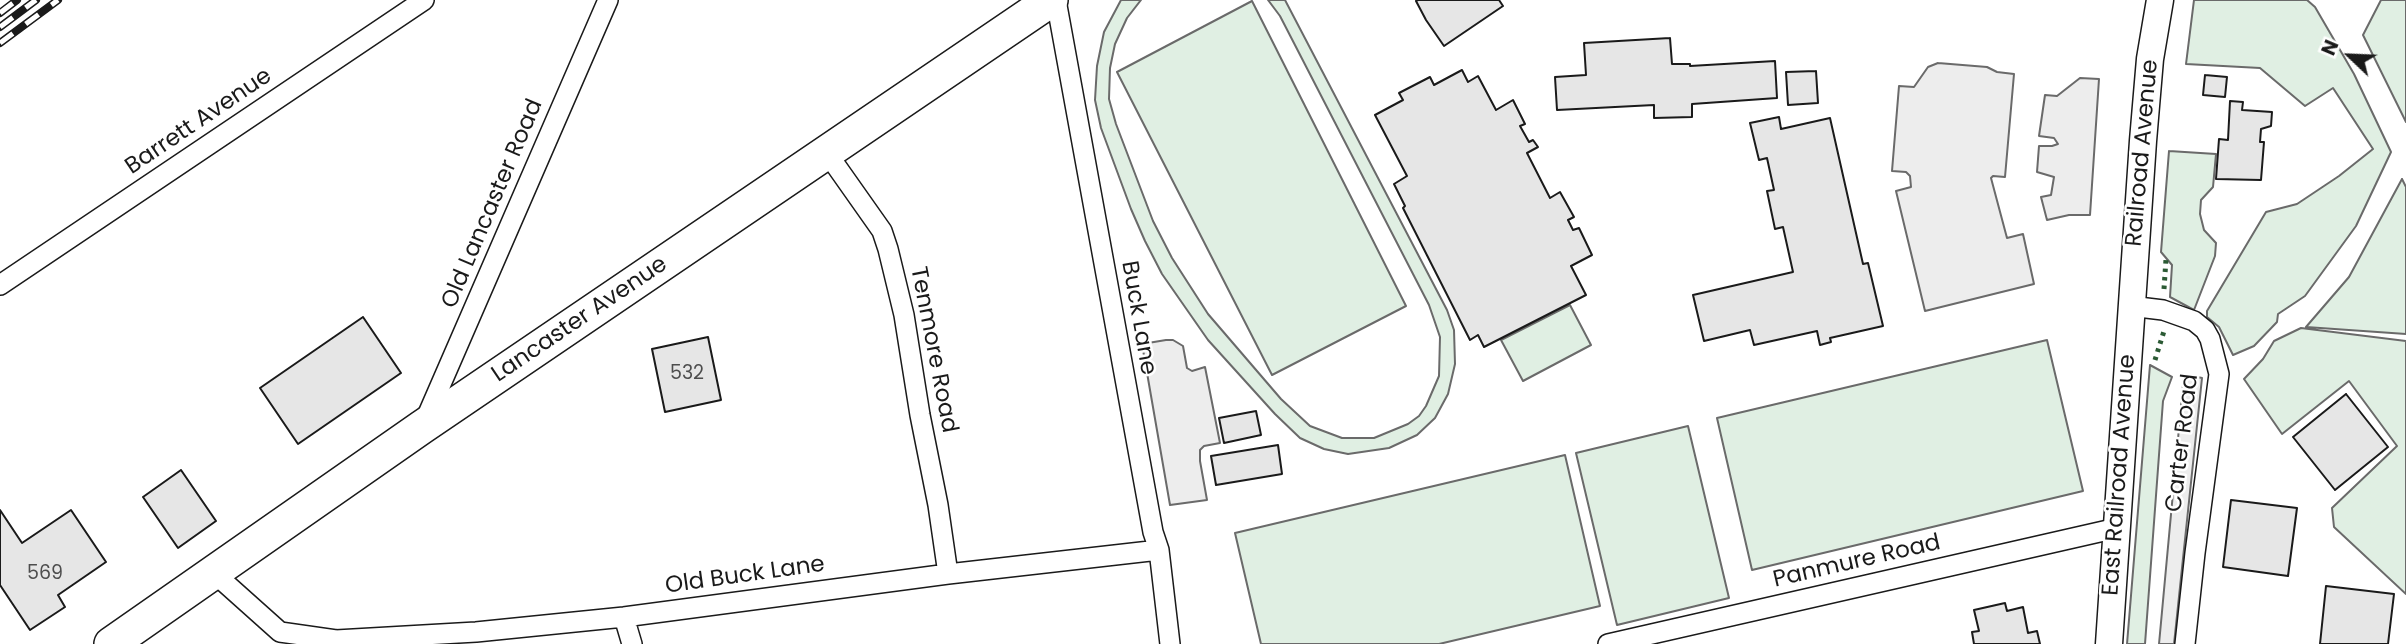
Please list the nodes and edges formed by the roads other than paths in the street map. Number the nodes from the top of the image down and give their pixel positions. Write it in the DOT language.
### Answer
graph roads {
  1 [pos="424,0"];
  2 [pos="608,0"];
  3 [pos="1053,0"];
  4 [pos="2160,0"];
  5 [pos="827,153"];
  6 [pos="0,285"];
  7 [pos="2130,306"];
  8 [pos="422,427"];
  9 [pos="2117,528"];
  10 [pos="1159,550"];
  11 [pos="214,573"];
  12 [pos="948,574"];
  13 [pos="624,617"];
  14 [pos="337,642"];
  15 [pos="111,644"];
  16 [pos="632,644"];
  17 [pos="1170,644"];
  18 [pos="1608,644"];
  19 [pos="2109,644"];
  20 [pos="2185,644"];
  1 -- 6 [label="street, Barrett Avenue"];
  2 -- 8 [label="street, Old Lancaster Road"];
  3 -- 5 [label="highway, Lancaster Avenue"];
  3 -- 10 [label="street, Buck Lane"];
  4 -- 7 [label="street, Railroad Avenue"];
  5 -- 8 [label="highway, Lancaster Avenue"];
  5 -- 12 [label="street, Tenmore Road"];
  7 -- 9 [label="street, East Railroad Avenue"];
  7 -- 20 [label="street, Carter Road"];
  8 -- 11 [label="highway, Lancaster Avenue"];
  9 -- 18 [label="street, Panmure Road"];
  9 -- 19 [label="street, East Railroad Avenue"];
  10 -- 12 [label="street, Old Buck Lane"];
  10 -- 17 [label="street, Buck Lane"];
  11 -- 14 [label="street, Old Buck Lane"];
  11 -- 15 [label="highway, Lancaster Avenue"];
  12 -- 13 [label="street, Old Buck Lane"];
  13 -- 14 [label="street, Old Buck Lane"];
  13 -- 16 [label="street"];
}
